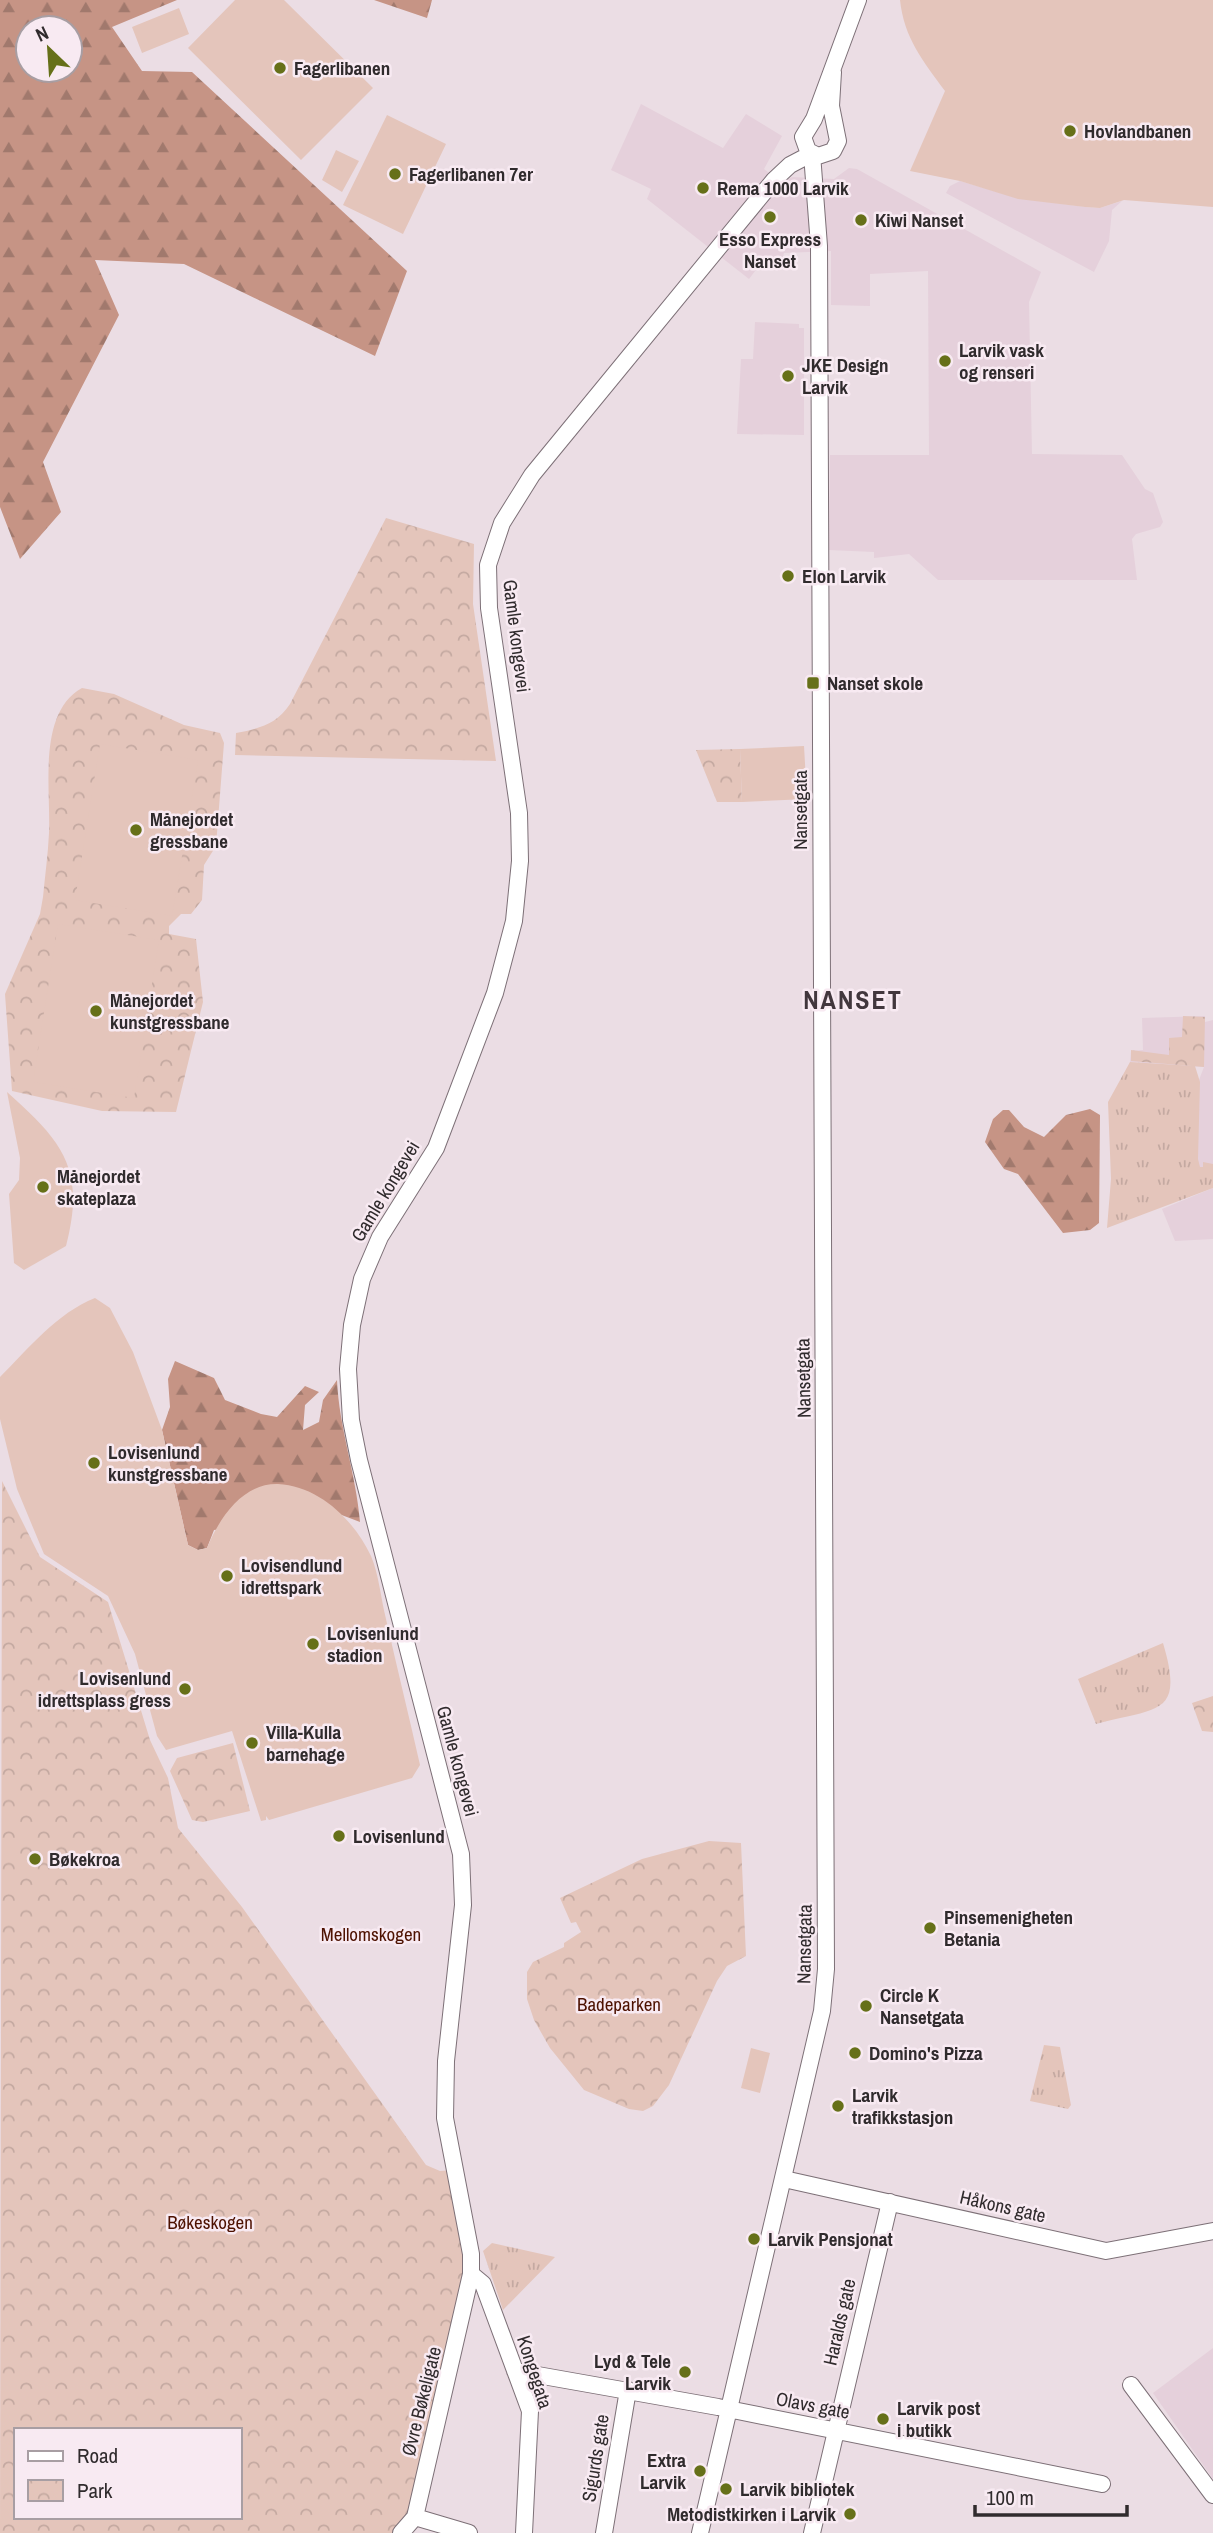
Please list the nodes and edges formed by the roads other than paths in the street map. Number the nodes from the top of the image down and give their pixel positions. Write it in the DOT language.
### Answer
graph roads {
  1 [pos="858,0"];
  2 [pos="832,72"];
  3 [pos="835,129"];
  4 [pos="806,131"];
  5 [pos="812,154"];
  6 [pos="829,154"];
  7 [pos="774,180"];
  8 [pos="818,207"];
  9 [pos="784,2179"];
  10 [pos="890,2202"];
  11 [pos="1213,2231"];
  12 [pos="471,2274"];
  13 [pos="514,2371"];
  14 [pos="1131,2385"];
  15 [pos="628,2389"];
  16 [pos="730,2409"];
  17 [pos="835,2430"];
  18 [pos="1102,2484"];
  19 [pos="1213,2495"];
  20 [pos="415,2517"];
  21 [pos="401,2533"];
  22 [pos="469,2533"];
  23 [pos="524,2533"];
  24 [pos="604,2533"];
  25 [pos="700,2533"];
  26 [pos="812,2533"];
  1 -- 2 [label="street"];
  2 -- 3 [label="street"];
  2 -- 4 [label="street"];
  3 -- 4 [label="street"];
  3 -- 6 [label="street"];
  4 -- 5 [label="street"];
  4 -- 7 [label="street, Gamle kongevei"];
  5 -- 6 [label="street"];
  5 -- 7 [label="street, Gamle kongevei"];
  5 -- 8 [label="street, Nansetgata"];
  6 -- 8 [label="street, Nansetgata"];
  7 -- 12 [label="street, Gamle kongevei"];
  8 -- 9 [label="street, Nansetgata"];
  9 -- 10 [label="street, Håkons gate"];
  9 -- 16 [label="street, Nansetgata"];
  10 -- 11 [label="street, Håkons gate"];
  10 -- 17 [label="street, Haralds gate"];
  12 -- 13 [label="street, Kongegata"];
  12 -- 20 [label="street, Øvre Bøkeligate"];
  13 -- 15 [label="street, Olavs gate"];
  13 -- 23 [label="street, Kongegata"];
  14 -- 19 [label="street"];
  15 -- 16 [label="street, Olavs gate"];
  15 -- 24 [label="street, Sigurds gate"];
  16 -- 17 [label="street, Olavs gate"];
  16 -- 25 [label="street, Nansetgata"];
  17 -- 18 [label="street, Olavs gate"];
  17 -- 26 [label="street, Haralds gate"];
  20 -- 21 [label="street, Øvre Bøkeligate"];
  20 -- 22 [label="street"];
}
